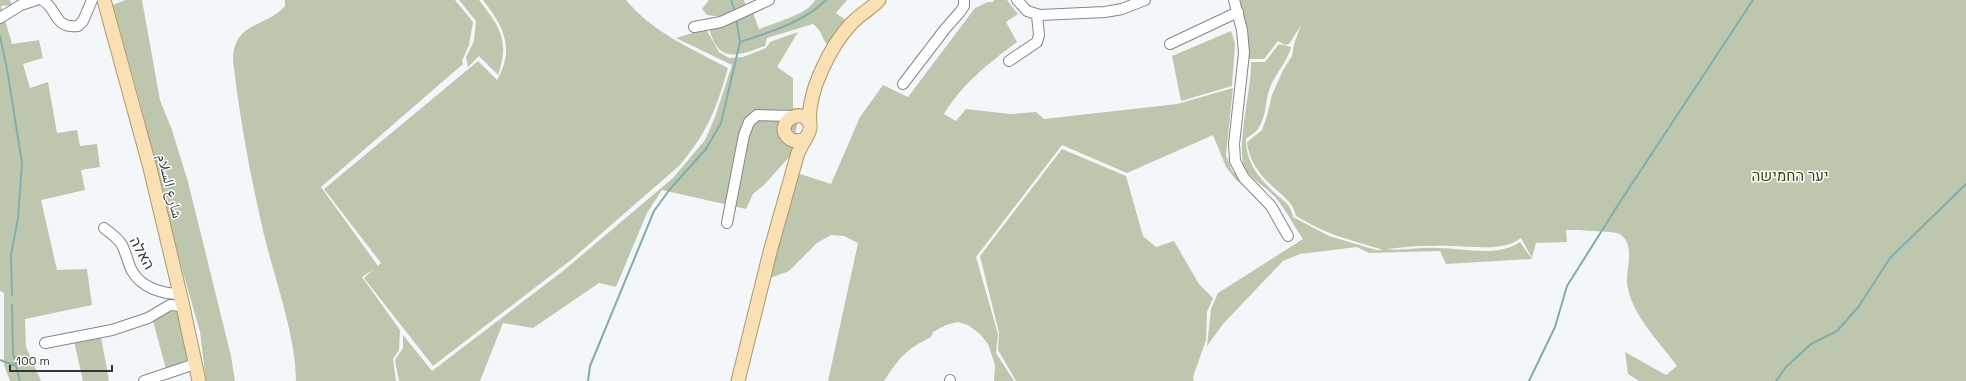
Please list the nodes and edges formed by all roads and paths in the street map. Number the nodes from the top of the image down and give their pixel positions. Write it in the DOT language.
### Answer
graph roads {
  1 [pos="36,0"];
  2 [pos="42,0"];
  3 [pos="92,0"];
  4 [pos="104,0"];
  5 [pos="769,0"];
  6 [pos="879,0"];
  7 [pos="964,0"];
  8 [pos="1017,0"];
  9 [pos="1145,0"];
  10 [pos="1234,0"];
  11 [pos="1238,12"];
  12 [pos="1037,15"];
  13 [pos="0,18"];
  14 [pos="694,26"];
  15 [pos="1170,44"];
  16 [pos="1010,61"];
  17 [pos="902,84"];
  18 [pos="812,97"];
  19 [pos="771,116"];
  20 [pos="794,116"];
  21 [pos="810,124"];
  22 [pos="786,134"];
  23 [pos="805,139"];
  24 [pos="792,172"];
  25 [pos="727,223"];
  26 [pos="104,228"];
  27 [pos="1288,236"];
  28 [pos="182,300"];
  29 [pos="45,343"];
  30 [pos="195,364"];
  31 [pos="144,381"];
  32 [pos="199,381"];
  33 [pos="738,381"];
  1 -- 13 [label="street"];
  2 -- 3 [label="street"];
  4 -- 28 [label="main road, شارع السلام"];
  5 -- 14 [label="street"];
  6 -- 18 [label="main road"];
  7 -- 17 [label="street"];
  8 -- 12 [label="street"];
  9 -- 12 [label="street"];
  10 -- 11 [label="street"];
  11 -- 15 [label="street"];
  11 -- 27 [label="street"];
  12 -- 16 [label="street"];
  18 -- 20 [label="main road"];
  18 -- 21 [label="main road"];
  19 -- 20 [label="street"];
  19 -- 22 [label="street"];
  19 -- 25 [label="street"];
  20 -- 21 [label="main road"];
  20 -- 22 [label="main road"];
  21 -- 23 [label="main road"];
  22 -- 23 [label="main road"];
  22 -- 24 [label="main road"];
  23 -- 24 [label="main road"];
  24 -- 33 [label="main road"];
  26 -- 28 [label="street, האלה"];
  28 -- 29 [label="street"];
  28 -- 30 [label="main road, شارع السلام"];
  30 -- 31 [label="street"];
  30 -- 32 [label="main road, شارع السلام"];
}
